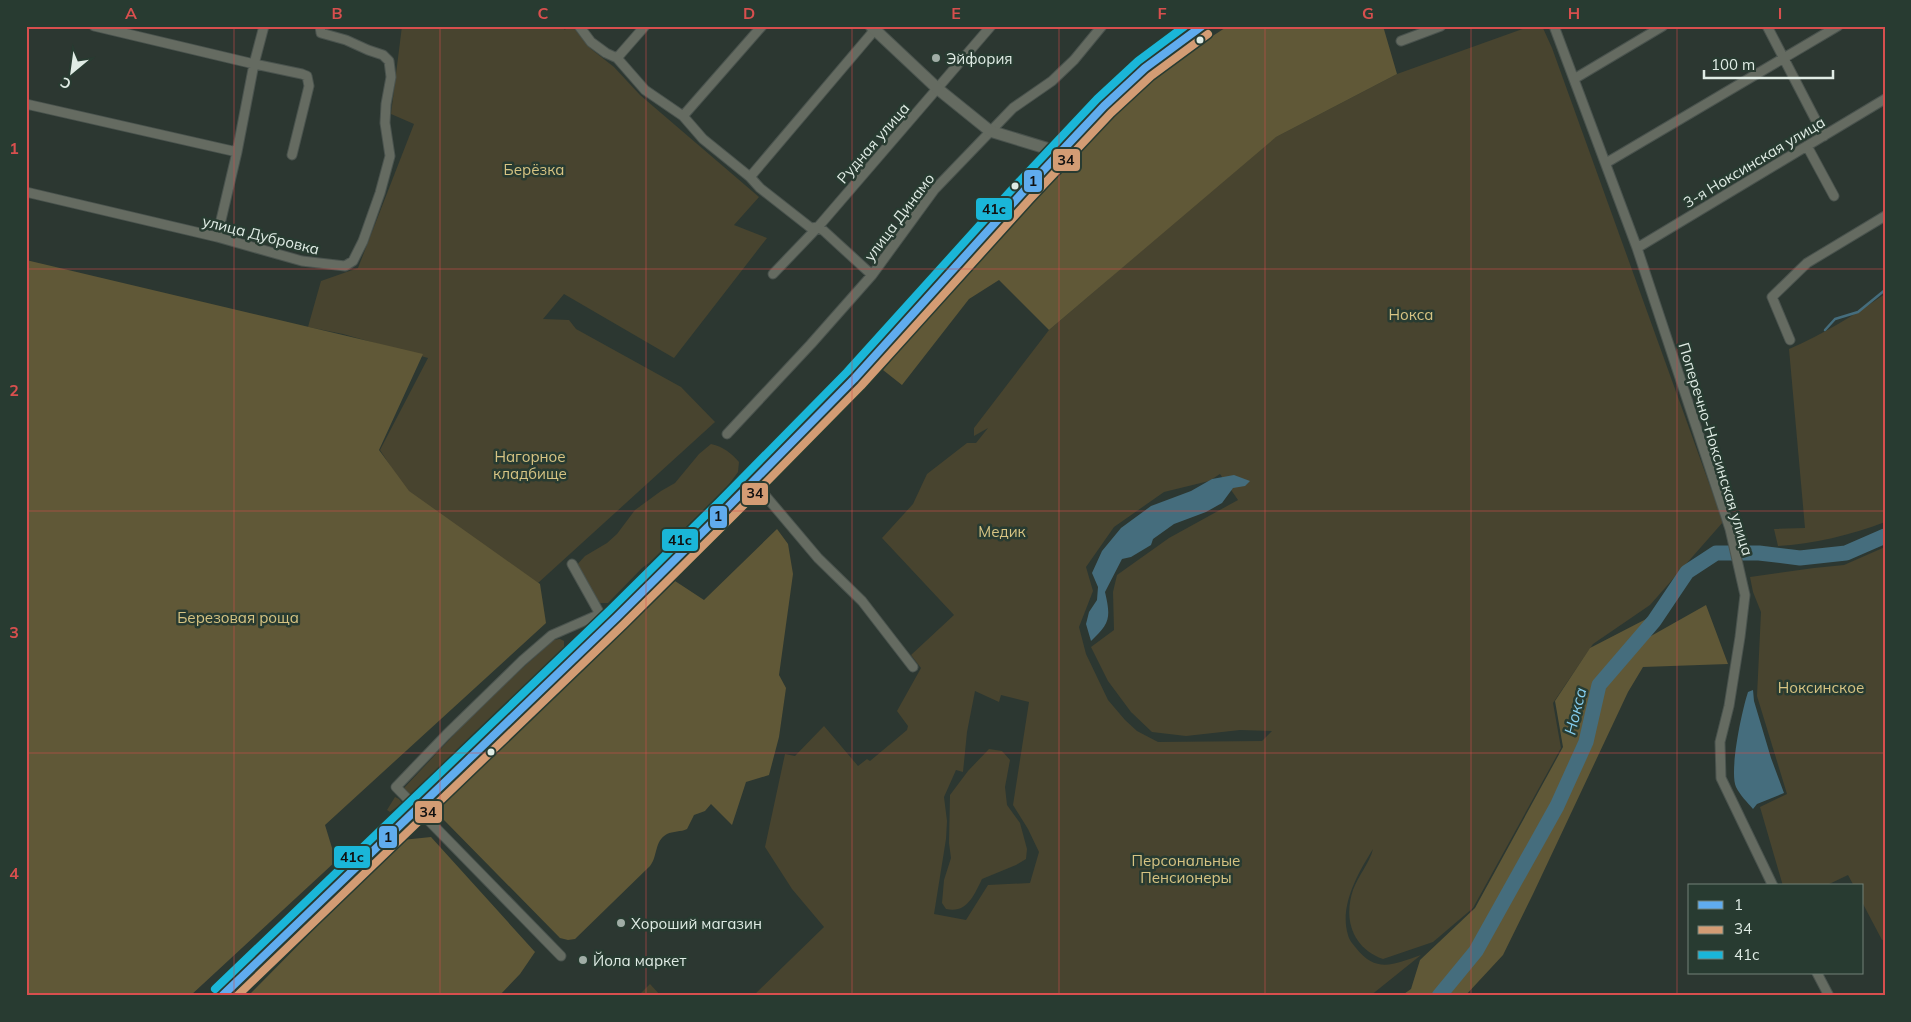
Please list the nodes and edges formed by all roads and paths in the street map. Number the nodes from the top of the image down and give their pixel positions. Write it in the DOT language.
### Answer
graph roads {
  1 [pos="94,26"];
  2 [pos="264,26"];
  3 [pos="320,26"];
  4 [pos="579,26"];
  5 [pos="645,26"];
  6 [pos="762,26"];
  7 [pos="991,26"];
  8 [pos="1102,26"];
  9 [pos="1202,26"];
  10 [pos="1441,26"];
  11 [pos="1554,26"];
  12 [pos="1663,26"];
  13 [pos="1767,26"];
  14 [pos="1838,26"];
  15 [pos="875,27"];
  16 [pos="1401,40"];
  17 [pos="617,58"];
  18 [pos="1784,59"];
  19 [pos="254,64"];
  20 [pos="1574,79"];
  21 [pos="938,90"];
  22 [pos="1885,99"];
  23 [pos="26,104"];
  24 [pos="683,116"];
  25 [pos="990,132"];
  26 [pos="1824,136"];
  27 [pos="1807,146"];
  28 [pos="238,152"];
  29 [pos="1059,152"];
  30 [pos="292,154"];
  31 [pos="1606,163"];
  32 [pos="750,177"];
  33 [pos="26,192"];
  34 [pos="1834,196"];
  35 [pos="1885,216"];
  36 [pos="818,227"];
  37 [pos="217,238"];
  38 [pos="1637,248"];
  39 [pos="773,274"];
  40 [pos="872,275"];
  41 [pos="1790,340"];
  42 [pos="727,434"];
  43 [pos="753,481"];
  44 [pos="572,564"];
  45 [pos="600,614"];
  46 [pos="616,617"];
  47 [pos="913,667"];
  48 [pos="417,808"];
  49 [pos="1772,884"];
  50 [pos="561,956"];
  51 [pos="1818,974"];
  52 [pos="222,996"];
  53 [pos="1829,996"];
  1 -- 19 [label="street"];
  2 -- 19 [label="street"];
  3 -- 37 [label="street, улица Дубровка"];
  4 -- 17 [label="street"];
  5 -- 17 [label="street"];
  6 -- 24 [label="street"];
  7 -- 21 [label="street, Рудная улица"];
  8 -- 25 [label="street, улица Динамо"];
  9 -- 29 [label="main road"];
  10 -- 16 [label="street"];
  11 -- 20 [label="street, Поперечно-Ноксинская улица"];
  12 -- 20 [label="street"];
  13 -- 18 [label="street"];
  14 -- 18 [label="street"];
  15 -- 21 [label="street"];
  15 -- 32 [label="street"];
  17 -- 24 [label="street"];
  18 -- 26 [label="street"];
  18 -- 31 [label="street"];
  19 -- 28 [label="street"];
  19 -- 30 [label="street"];
  20 -- 31 [label="street, Поперечно-Ноксинская улица"];
  21 -- 25 [label="street"];
  21 -- 36 [label="street, Рудная улица"];
  22 -- 26 [label="street, 3-я Ноксинская улица"];
  23 -- 28 [label="street"];
  24 -- 32 [label="street"];
  25 -- 29 [label="street"];
  25 -- 40 [label="street, улица Динамо"];
  26 -- 27 [label="street, 3-я Ноксинская улица"];
  27 -- 34 [label="street"];
  27 -- 38 [label="street, 3-я Ноксинская улица"];
  28 -- 37 [label="street"];
  29 -- 43 [label="main road"];
  31 -- 38 [label="street, Поперечно-Ноксинская улица"];
  32 -- 36 [label="street"];
  33 -- 37 [label="street, улица Дубровка"];
  35 -- 41 [label="street"];
  36 -- 39 [label="street, Рудная улица"];
  36 -- 40 [label="street"];
  38 -- 49 [label="street, Поперечно-Ноксинская улица"];
  40 -- 42 [label="street, улица Динамо"];
  43 -- 46 [label="main road"];
  43 -- 47 [label="street"];
  44 -- 45 [label="street"];
  45 -- 46 [label="street"];
  45 -- 48 [label="street"];
  46 -- 48 [label="main road"];
  48 -- 50 [label="street"];
  48 -- 52 [label="main road"];
  51 -- 53 [label="street"];
}
